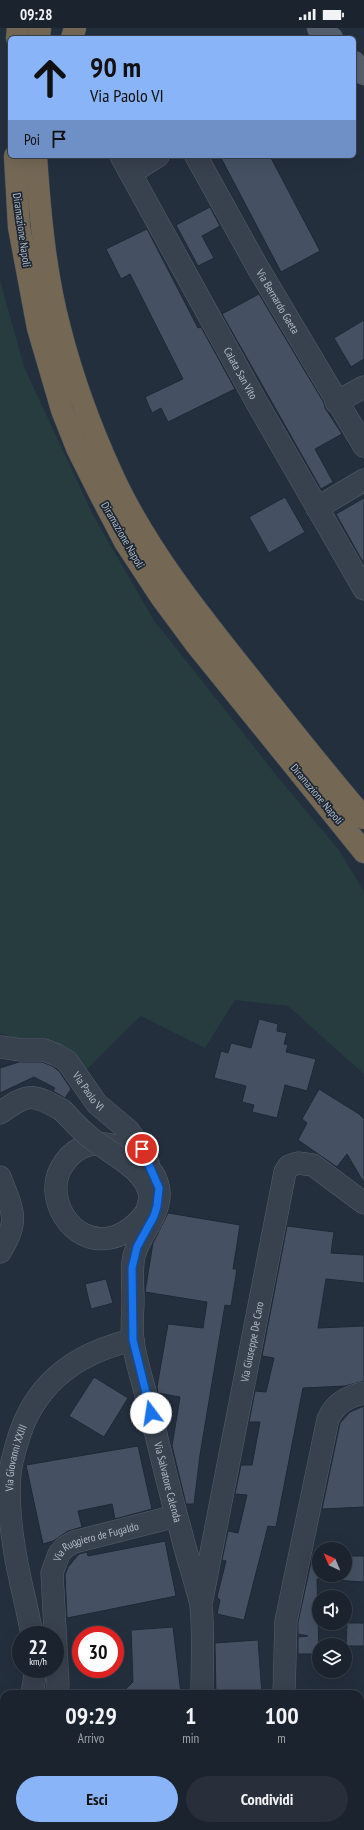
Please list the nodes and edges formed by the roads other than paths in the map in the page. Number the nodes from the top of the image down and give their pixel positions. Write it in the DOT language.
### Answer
graph roads {
  1 [pos="318,28"];
  2 [pos="330,36"];
  3 [pos="356,64"];
  4 [pos="364,74"];
  5 [pos="15,158"];
  6 [pos="36,158"];
  7 [pos="52,158"];
  8 [pos="150,158"];
  9 [pos="197,158"];
  10 [pos="126,164"];
  11 [pos="43,232"];
  12 [pos="364,387"];
  13 [pos="336,402"];
  14 [pos="364,446"];
  15 [pos="364,480"];
  16 [pos="317,508"];
  17 [pos="364,589"];
  18 [pos="364,818"];
  19 [pos="364,852"];
  20 [pos="0,1047"];
  21 [pos="0,1113"];
  22 [pos="154,1175"];
  23 [pos="0,1177"];
  24 [pos="364,1202"];
  25 [pos="0,1252"];
  26 [pos="133,1340"];
  27 [pos="364,1393"];
  28 [pos="176,1516"];
  29 [pos="201,1604"];
  30 [pos="30,1626"];
  31 [pos="35,1678"];
  32 [pos="33,1690"];
  33 [pos="57,1690"];
  34 [pos="202,1690"];
  35 [pos="284,1690"];
  1 -- 2 [label="main road"];
  3 -- 4 [label="main road"];
  5 -- 19 [label="highway, Diramazione Napoli"];
  6 -- 11 [label="highway, Diramazione Napoli"];
  7 -- 11 [label="highway"];
  8 -- 10 [label="street"];
  9 -- 13 [label="street, Via Bernardo Gaeta"];
  10 -- 16 [label="street, Calata San Vito"];
  11 -- 18 [label="highway, Diramazione Napoli"];
  12 -- 13 [label="street"];
  13 -- 14 [label="street, Via Bernardo Gaeta"];
  15 -- 16 [label="street"];
  16 -- 17 [label="street, Calata San Vito"];
  20 -- 22 [label="street, Via Paolo VI"];
  21 -- 22 [label="street, bridge"];
  22 -- 26 [label="street, Via Salvatore Calenda"];
  23 -- 25 [label="street"];
  24 -- 29 [label="street, Via Giuseppe De Caro"];
  26 -- 28 [label="street, Via Salvatore Calenda"];
  26 -- 30 [label="street, Via Giovanni XXIII"];
  27 -- 35 [label="street"];
  28 -- 29 [label="street, Via Salvatore Calenda"];
  28 -- 33 [label="street, Via Ruggiero de Fugaldo"];
  29 -- 34 [label="street, Via Salvatore Calenda"];
  31 -- 32 [label="street"];
}
